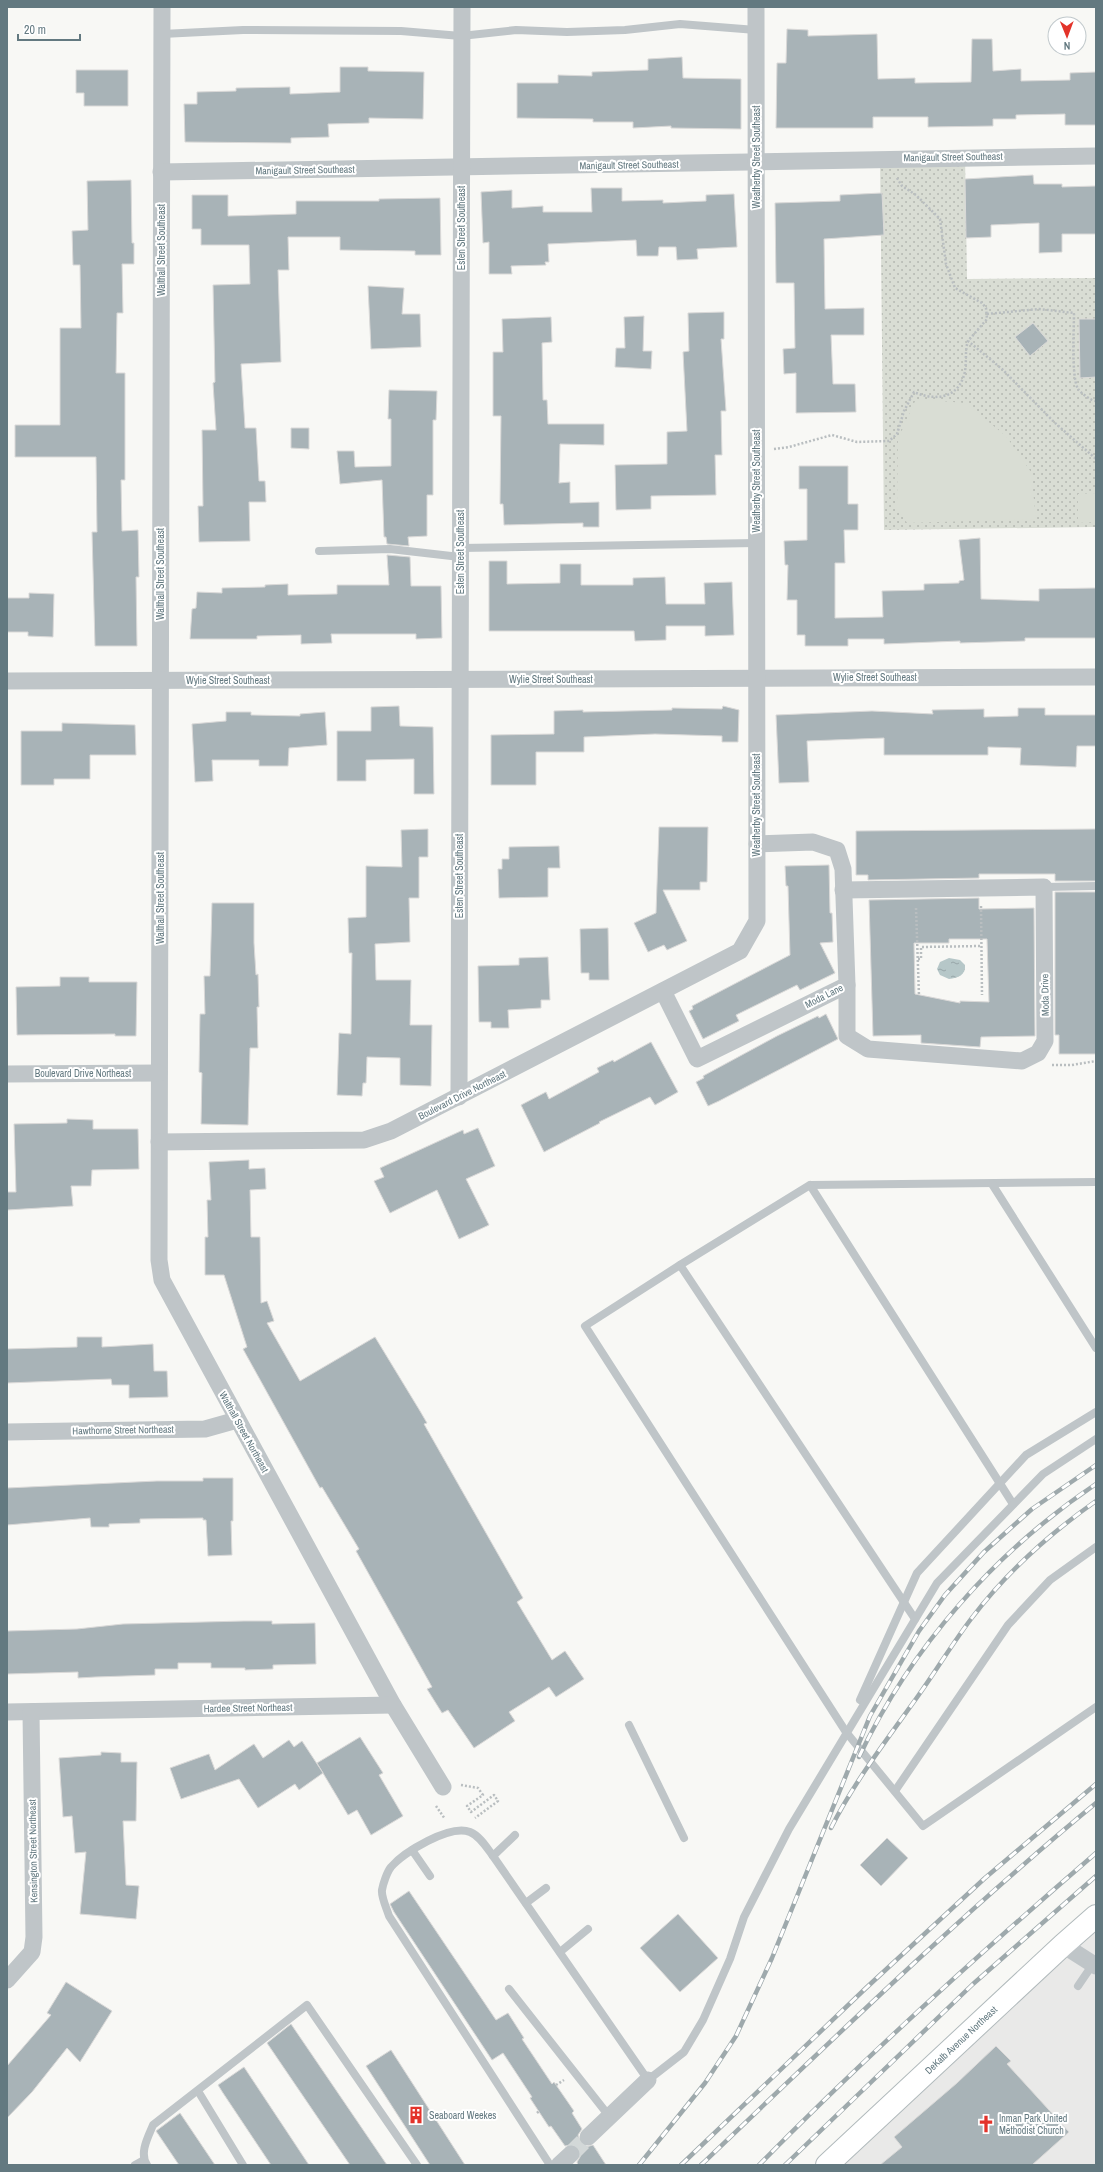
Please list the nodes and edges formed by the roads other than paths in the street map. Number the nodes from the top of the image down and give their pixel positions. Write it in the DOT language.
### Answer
graph roads {
  1 [pos="162,7"];
  2 [pos="462,7"];
  3 [pos="756,7"];
  4 [pos="756,30"];
  5 [pos="162,34"];
  6 [pos="461,36"];
  7 [pos="1096,156"];
  8 [pos="756,163"];
  9 [pos="461,167"];
  10 [pos="162,172"];
  11 [pos="756,543"];
  12 [pos="319,551"];
  13 [pos="460,552"];
  14 [pos="1096,677"];
  15 [pos="756,678"];
  16 [pos="460,679"];
  17 [pos="160,680"];
  18 [pos="7,681"];
  19 [pos="757,844"];
  20 [pos="1096,886"];
  21 [pos="1044,887"];
  22 [pos="844,890"];
  23 [pos="740,951"];
  24 [pos="847,985"];
  25 [pos="663,991"];
  26 [pos="159,1073"];
  27 [pos="7,1074"];
  28 [pos="459,1097"];
  29 [pos="159,1142"];
  30 [pos="1096,1182"];
  31 [pos="992,1184"];
  32 [pos="810,1186"];
  33 [pos="680,1265"];
  34 [pos="1096,1348"];
  35 [pos="1096,1412"];
  36 [pos="237,1420"];
  37 [pos="7,1432"];
  38 [pos="1096,1439"];
  39 [pos="1000,1484"];
  40 [pos="1013,1504"];
  41 [pos="1096,1547"];
  42 [pos="904,1602"];
  43 [pos="915,1619"];
  44 [pos="393,1705"];
  45 [pos="1096,1707"];
  46 [pos="7,1712"];
  47 [pos="31,1712"];
  48 [pos="629,1726"];
  49 [pos="846,1732"];
  50 [pos="443,1787"];
  51 [pos="894,1792"];
  52 [pos="515,1836"];
  53 [pos="684,1838"];
  54 [pos="412,1850"];
  55 [pos="494,1856"];
  56 [pos="430,1876"];
  57 [pos="546,1888"];
  58 [pos="526,1903"];
  59 [pos="1096,1916"];
  60 [pos="588,1930"];
  61 [pos="1063,1945"];
  62 [pos="560,1952"];
  63 [pos="1094,1965"];
  64 [pos="7,1980"];
  65 [pos="1078,1986"];
  66 [pos="509,1989"];
  67 [pos="648,2080"];
  68 [pos="198,2091"];
  69 [pos="609,2116"];
  70 [pos="588,2137"];
  71 [pos="145,2162"];
  72 [pos="135,2165"];
  73 [pos="243,2165"];
  74 [pos="417,2165"];
  75 [pos="550,2165"];
  76 [pos="827,2165"];
  1 -- 5 [label="street, Walthall Street Southeast"];
  2 -- 6 [label="street, Esten Street Southeast"];
  3 -- 4 [label="street, Weatherby Street Southeast"];
  4 -- 6 [label="lane"];
  4 -- 8 [label="street, Weatherby Street Southeast"];
  5 -- 6 [label="lane"];
  5 -- 10 [label="street, Walthall Street Southeast"];
  6 -- 9 [label="street, Esten Street Southeast"];
  7 -- 8 [label="street, Manigault Street Southeast"];
  8 -- 9 [label="street, Manigault Street Southeast"];
  8 -- 11 [label="street, Weatherby Street Southeast"];
  9 -- 10 [label="street, Manigault Street Southeast"];
  9 -- 13 [label="street, Esten Street Southeast"];
  10 -- 17 [label="street, Walthall Street Southeast"];
  11 -- 13 [label="lane"];
  11 -- 15 [label="street, Weatherby Street Southeast"];
  12 -- 13 [label="lane"];
  13 -- 16 [label="street, Esten Street Southeast"];
  14 -- 15 [label="street, Wylie Street Southeast"];
  15 -- 16 [label="street, Wylie Street Southeast"];
  15 -- 19 [label="street, Weatherby Street Southeast"];
  16 -- 17 [label="street, Wylie Street Southeast"];
  16 -- 28 [label="street, Esten Street Southeast"];
  17 -- 18 [label="street, Wylie Street Southeast"];
  17 -- 26 [label="street, Walthall Street Southeast"];
  19 -- 22 [label="street, Moda Lane"];
  19 -- 23 [label="street, Weatherby Street Southeast"];
  20 -- 21 [label="lane"];
  21 -- 22 [label="street"];
  21 -- 24 [label="street, Moda Drive"];
  22 -- 24 [label="street, Moda Lane"];
  23 -- 25 [label="street, Boulevard Drive Northeast"];
  24 -- 25 [label="street, Moda Lane"];
  25 -- 28 [label="street, Boulevard Drive Northeast"];
  26 -- 27 [label="street, Boulevard Drive Northeast"];
  26 -- 29 [label="street, Walthall Street Southeast"];
  28 -- 29 [label="street, Boulevard Drive Northeast"];
  29 -- 36 [label="street, Walthall Street Northeast"];
  30 -- 31 [label="lane"];
  31 -- 32 [label="lane"];
  31 -- 34 [label="lane"];
  32 -- 33 [label="lane"];
  32 -- 39 [label="lane"];
  33 -- 42 [label="lane"];
  33 -- 49 [label="lane"];
  35 -- 39 [label="lane"];
  36 -- 37 [label="street, Hawthorne Street Northeast"];
  36 -- 44 [label="street, Walthall Street Northeast"];
  38 -- 40 [label="lane"];
  39 -- 40 [label="lane"];
  39 -- 42 [label="lane"];
  40 -- 43 [label="lane"];
  41 -- 51 [label="lane"];
  42 -- 43 [label="lane"];
  42 -- 49 [label="lane"];
  43 -- 49 [label="lane"];
  44 -- 47 [label="street, Hardee Street Northeast"];
  44 -- 50 [label="street"];
  45 -- 51 [label="lane"];
  46 -- 47 [label="street, Hardee Street Northeast"];
  47 -- 64 [label="street, Kensington Street Northeast"];
  48 -- 53 [label="lane"];
  49 -- 51 [label="lane"];
  49 -- 67 [label="lane"];
  52 -- 55 [label="lane"];
  54 -- 55 [label="lane"];
  54 -- 56 [label="lane"];
  54 -- 75 [label="lane"];
  55 -- 58 [label="lane"];
  57 -- 58 [label="lane"];
  58 -- 62 [label="lane"];
  59 -- 61 [label="main road, DeKalb Avenue Northeast"];
  60 -- 62 [label="lane"];
  61 -- 63 [label="street"];
  61 -- 76 [label="main road, DeKalb Avenue Northeast"];
  62 -- 67 [label="lane"];
  63 -- 65 [label="lane"];
  66 -- 69 [label="lane"];
  67 -- 69 [label="street"];
  68 -- 71 [label="lane"];
  68 -- 73 [label="lane"];
  68 -- 74 [label="lane"];
  69 -- 70 [label="street"];
  71 -- 72 [label="lane"];
}
